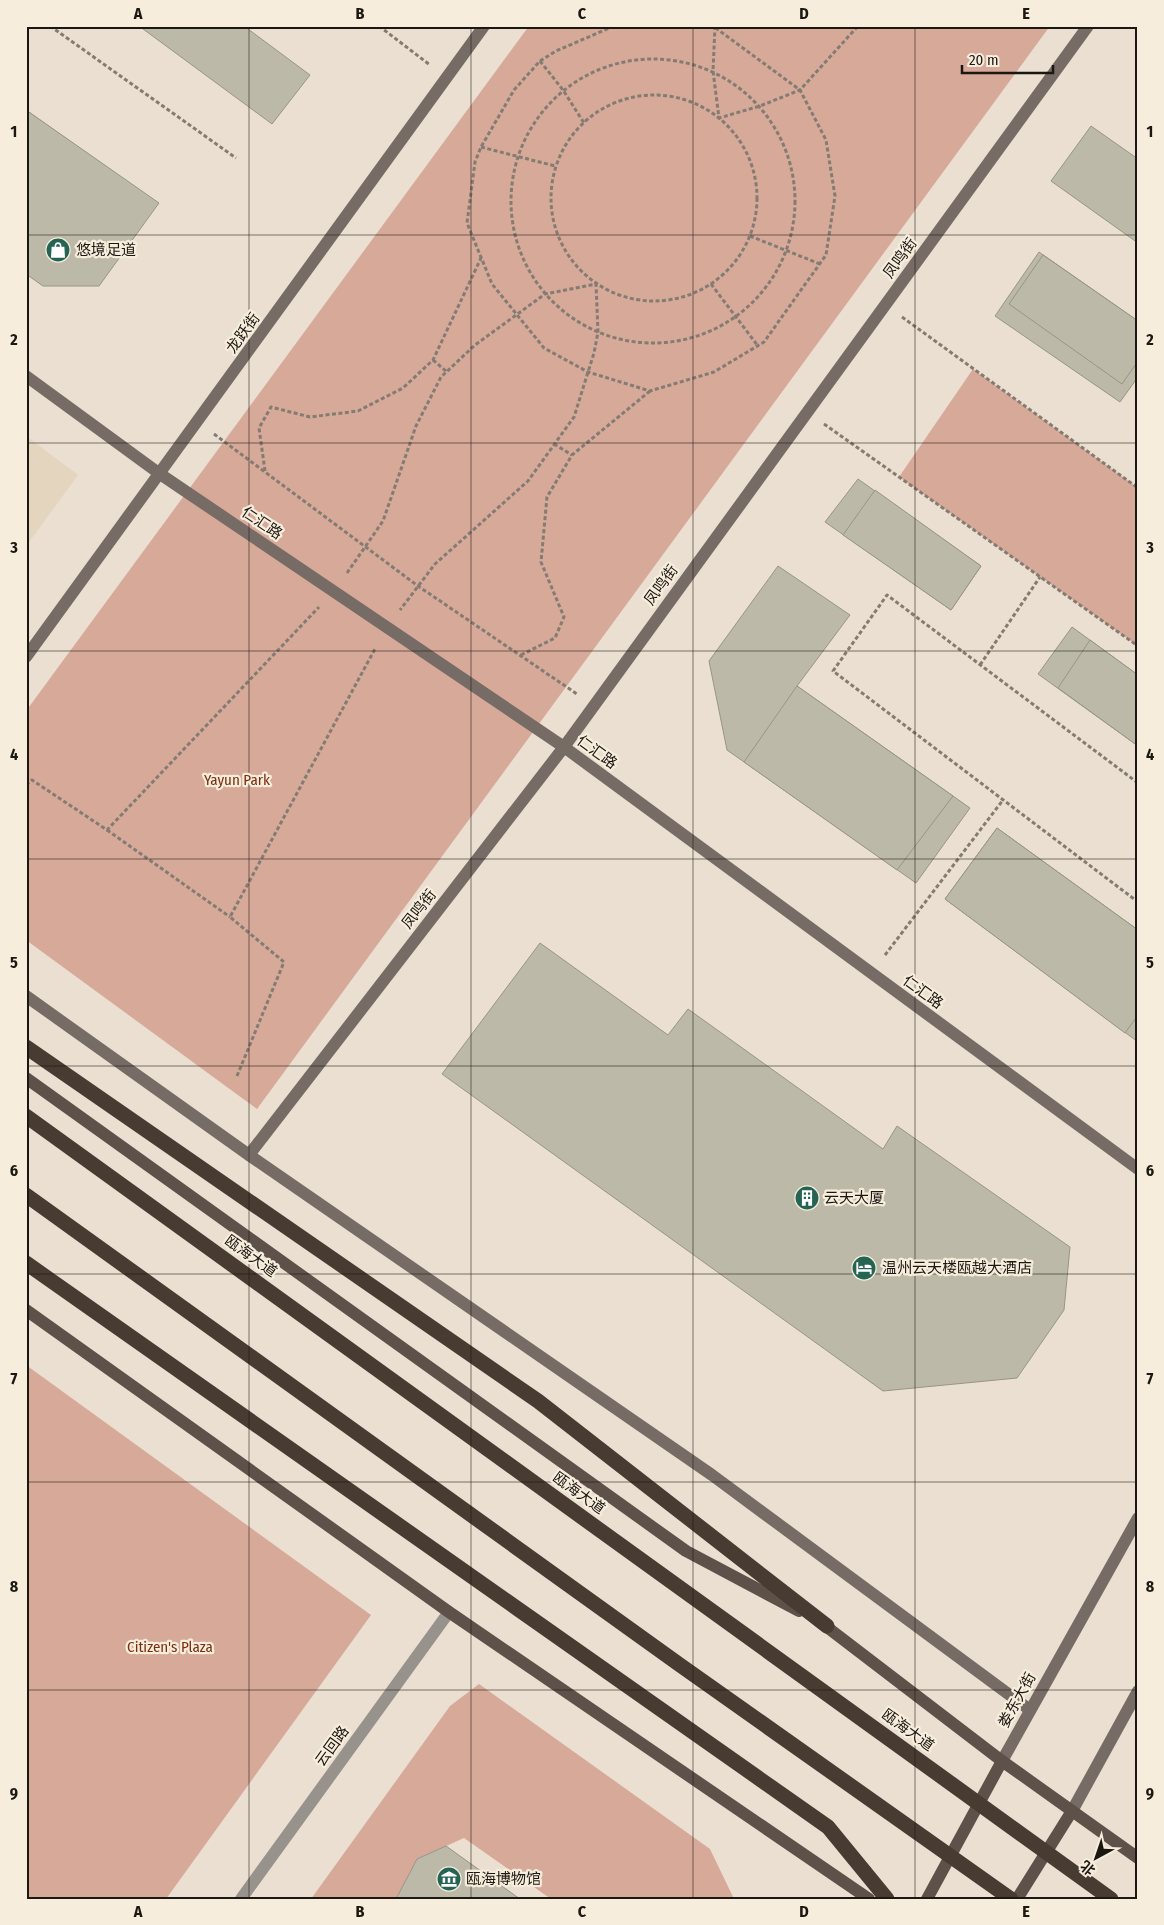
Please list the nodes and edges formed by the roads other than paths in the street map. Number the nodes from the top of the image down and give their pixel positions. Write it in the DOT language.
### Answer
graph roads {
  1 [pos="484,26"];
  2 [pos="1088,26"];
  3 [pos="26,376"];
  4 [pos="160,474"];
  5 [pos="26,657"];
  6 [pos="564,748"];
  7 [pos="26,996"];
  8 [pos="26,1047"];
  9 [pos="26,1078"];
  10 [pos="26,1116"];
  11 [pos="249,1155"];
  12 [pos="1138,1169"];
  13 [pos="26,1195"];
  14 [pos="26,1263"];
  15 [pos="26,1310"];
  16 [pos="1138,1518"];
  17 [pos="449,1612"];
  18 [pos="828,1626"];
  19 [pos="1138,1691"];
  20 [pos="1030,1710"];
  21 [pos="1002,1761"];
  22 [pos="1072,1810"];
  23 [pos="1138,1858"];
  24 [pos="241,1899"];
  25 [pos="869,1899"];
  26 [pos="887,1899"];
  27 [pos="926,1899"];
  28 [pos="1011,1899"];
  29 [pos="1017,1899"];
  30 [pos="1111,1899"];
  1 -- 4 [label="street, 龙跃街"];
  2 -- 6 [label="street, 凤鸣街"];
  3 -- 4 [label="street, 仁汇路"];
  4 -- 5 [label="street, 龙跃街"];
  4 -- 6 [label="street, 仁汇路"];
  6 -- 11 [label="street, 凤鸣街"];
  6 -- 12 [label="street, 仁汇路"];
  7 -- 11 [label="street"];
  8 -- 18 [label="highway"];
  9 -- 18 [label="main road, 瓯海大道"];
  10 -- 30 [label="highway, 瓯海大道, bridge"];
  11 -- 20 [label="street"];
  13 -- 28 [label="highway, bridge"];
  14 -- 26 [label="highway"];
  15 -- 17 [label="main road"];
  16 -- 20 [label="street, 娄东大街"];
  17 -- 24 [label="street, 云回路"];
  17 -- 25 [label="main road"];
  18 -- 21 [label="main road, 瓯海大道"];
  19 -- 22 [label="street"];
  20 -- 21 [label="street, 娄东大街"];
  21 -- 22 [label="main road, 瓯海大道"];
  21 -- 27 [label="main road, 娄东大街"];
  22 -- 23 [label="main road, 瓯海大道"];
  22 -- 29 [label="main road"];
}
